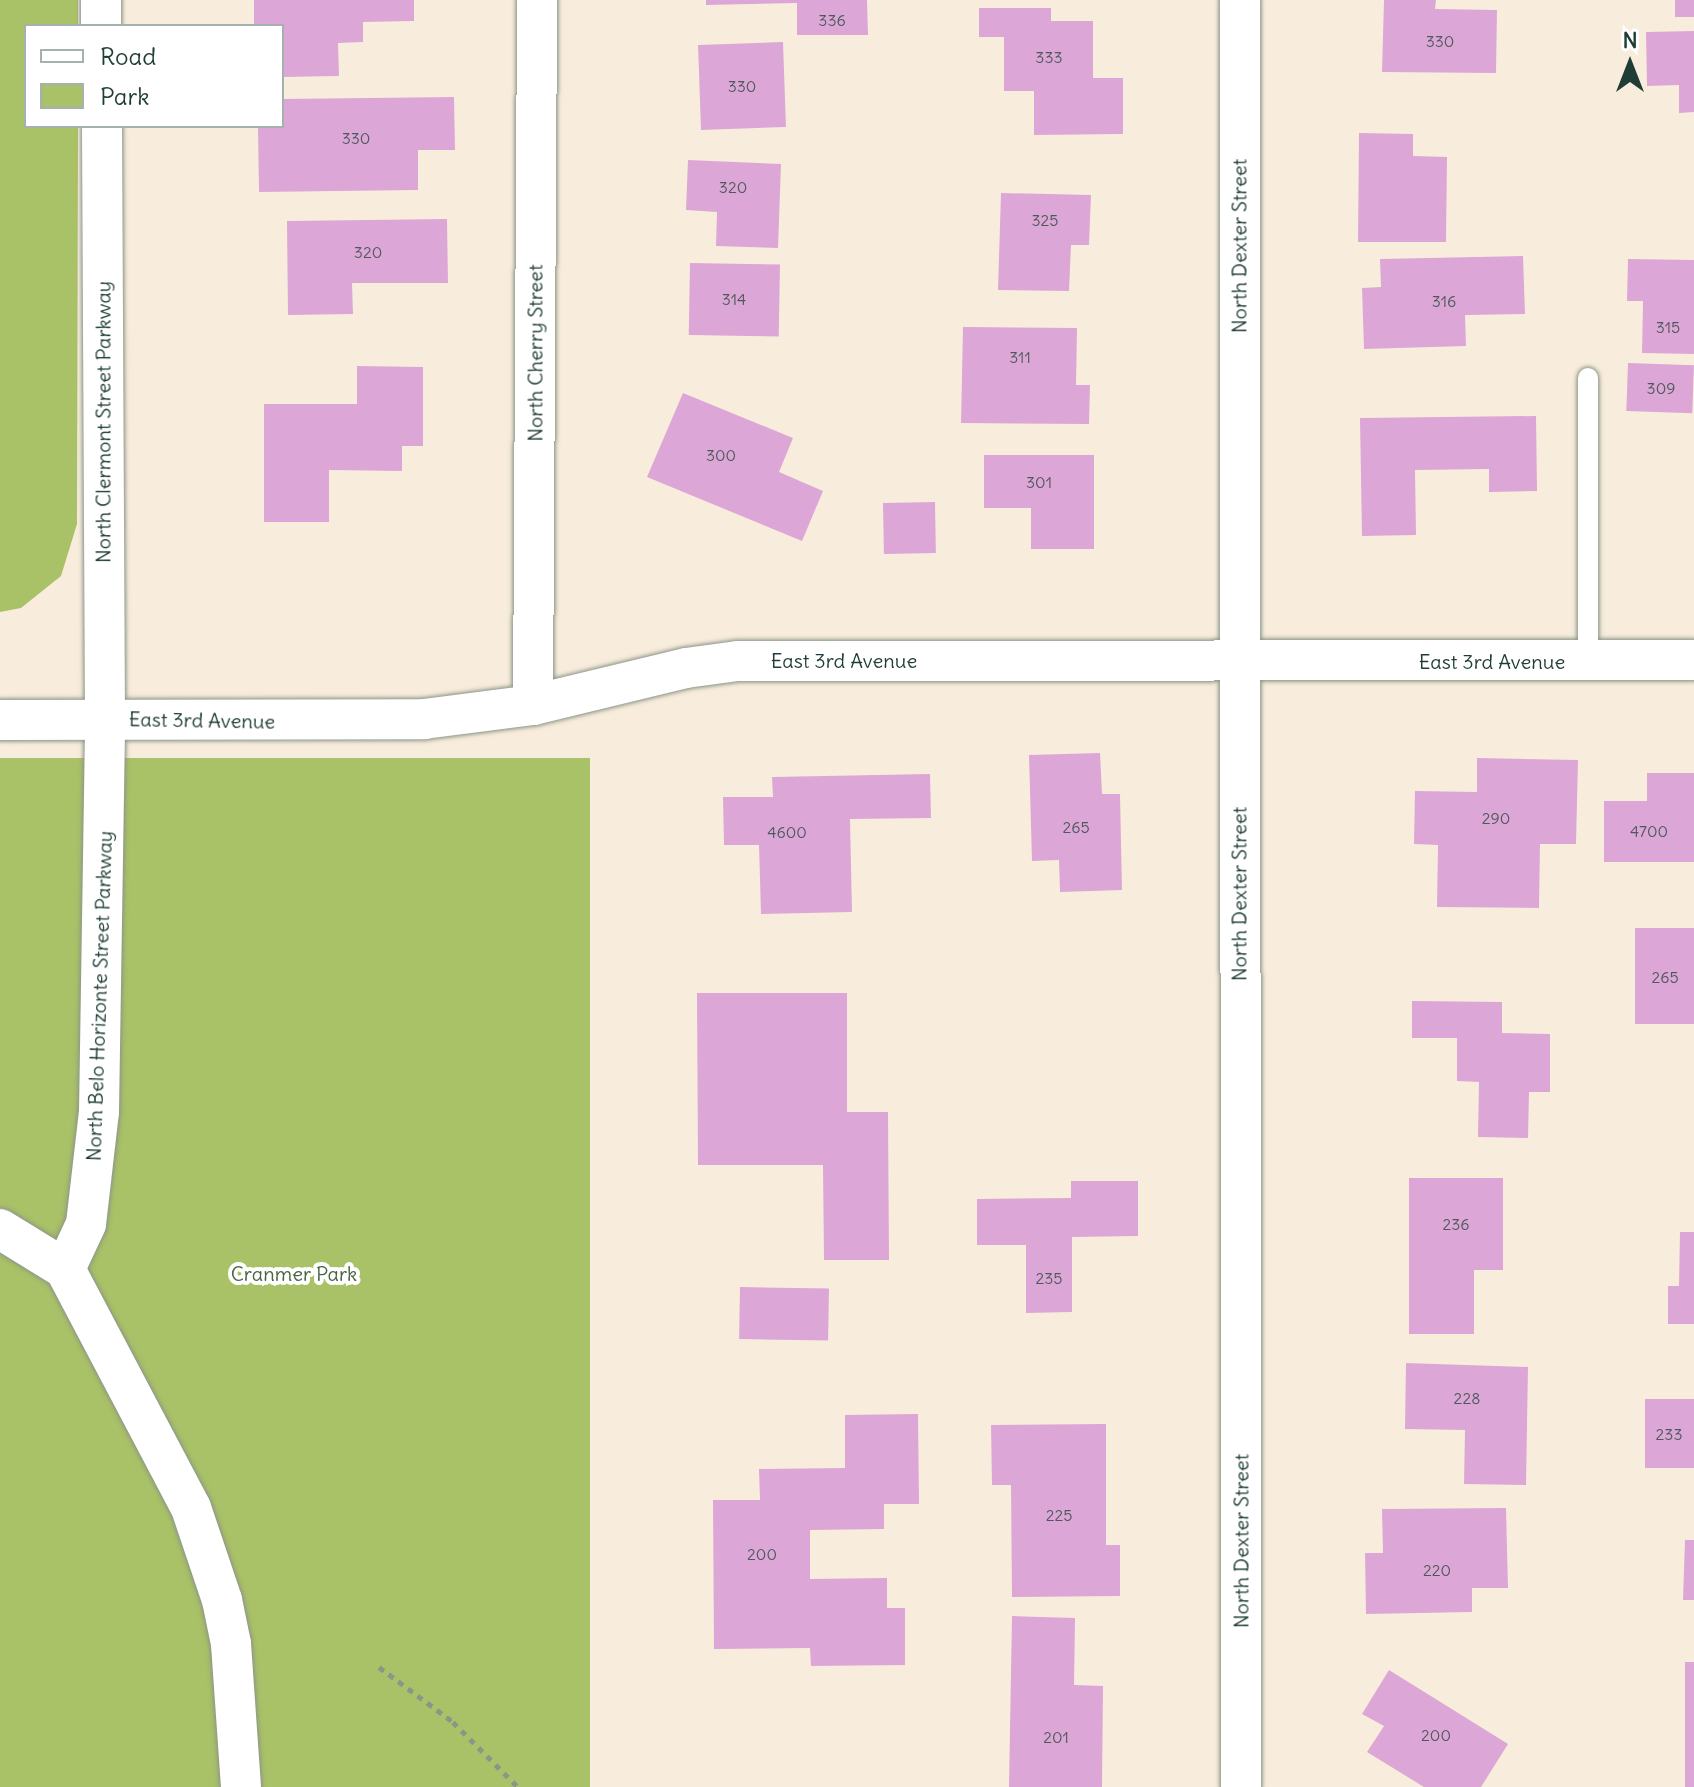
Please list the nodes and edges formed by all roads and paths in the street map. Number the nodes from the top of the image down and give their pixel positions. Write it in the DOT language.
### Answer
graph roads {
  1 [pos="101,0"];
  2 [pos="537,0"];
  3 [pos="1240,0"];
  4 [pos="101,24"];
  5 [pos="102,128"];
  6 [pos="1588,378"];
  7 [pos="1588,660"];
  8 [pos="1694,660"];
  9 [pos="1239,662"];
  10 [pos="533,705"];
  11 [pos="105,719"];
  12 [pos="0,720"];
  13 [pos="0,1229"];
  14 [pos="65,1269"];
  15 [pos="379,1667"];
  16 [pos="241,1787"];
  17 [pos="518,1787"];
  18 [pos="1241,1787"];
  1 -- 4 [label="street"];
  2 -- 10 [label="street, North Cherry Street"];
  3 -- 9 [label="street, North Dexter Street"];
  5 -- 11 [label="street, North Clermont Street Parkway"];
  6 -- 7 [label="lane"];
  7 -- 8 [label="street, East 3rd Avenue"];
  7 -- 9 [label="street, East 3rd Avenue"];
  9 -- 10 [label="street, East 3rd Avenue"];
  9 -- 18 [label="street, North Dexter Street"];
  10 -- 11 [label="street, East 3rd Avenue"];
  11 -- 12 [label="street, East 3rd Avenue"];
  11 -- 14 [label="street, North Belo Horizonte Street Parkway"];
  13 -- 14 [label="street"];
  14 -- 16 [label="street"];
  15 -- 17 [label="path"];
}
